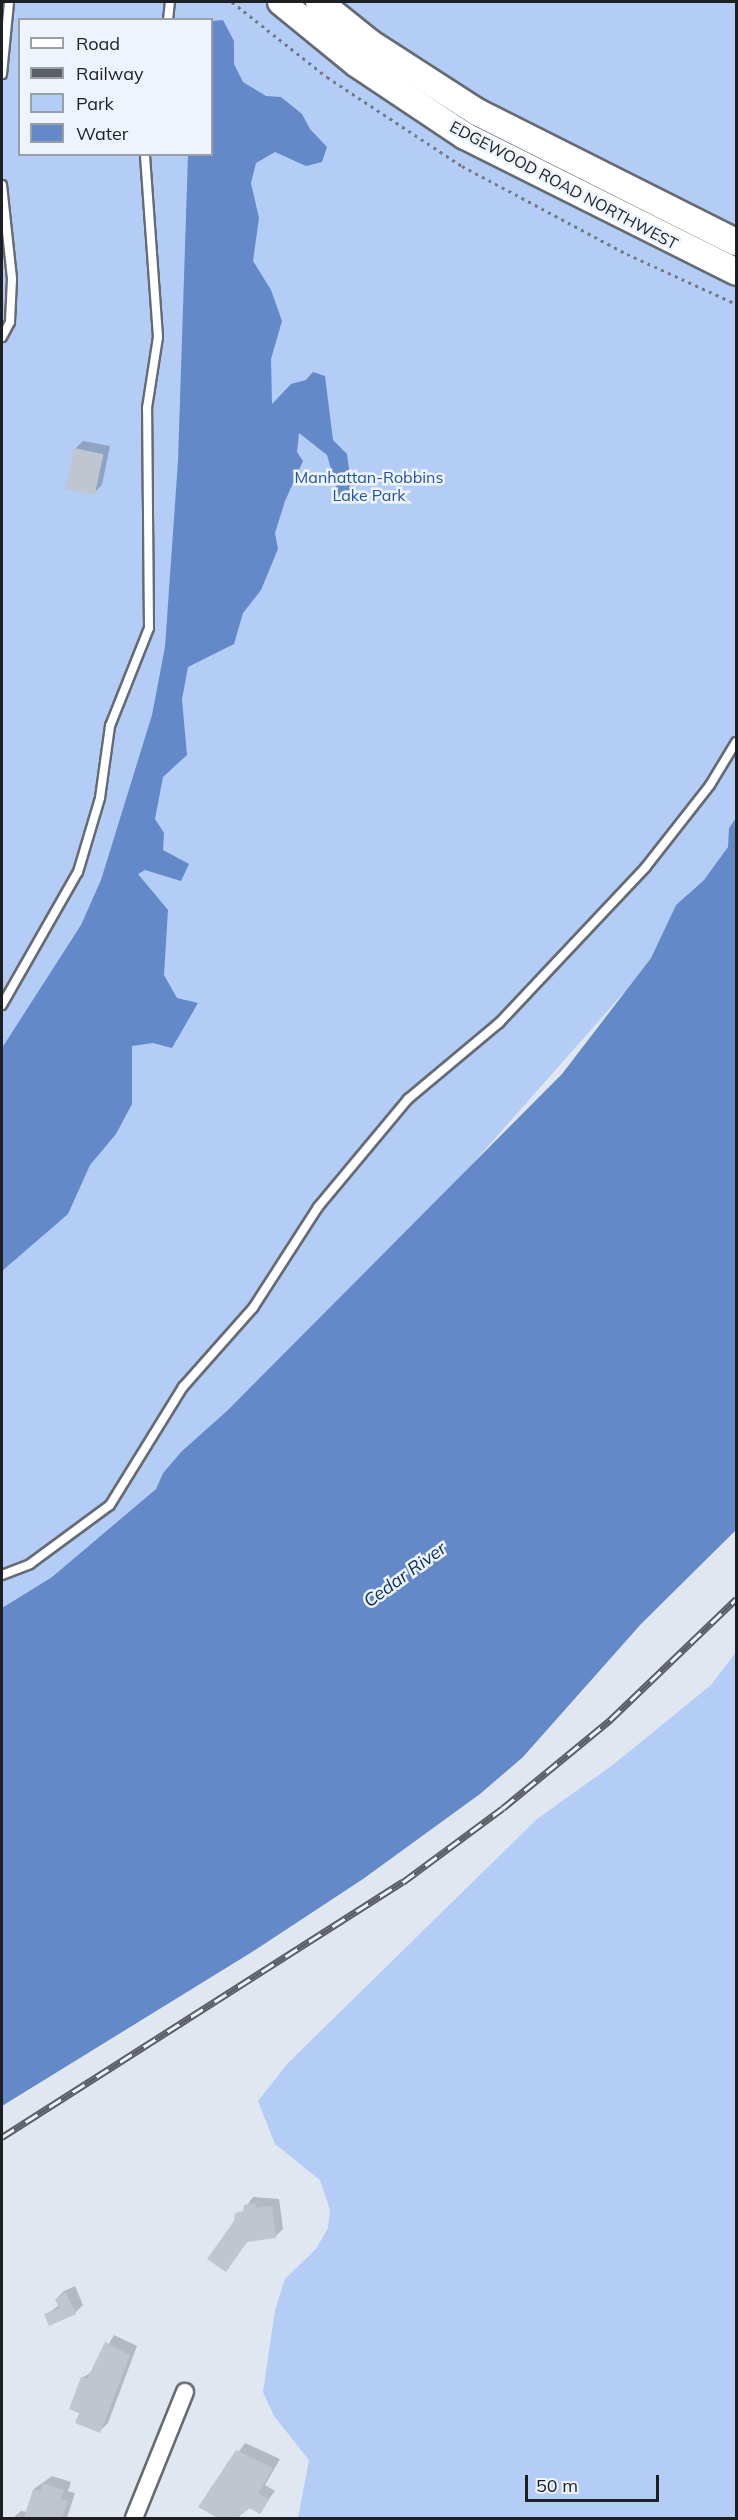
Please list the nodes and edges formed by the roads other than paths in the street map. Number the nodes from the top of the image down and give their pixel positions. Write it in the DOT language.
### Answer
graph roads {
  1 [pos="9,2"];
  2 [pos="170,2"];
  3 [pos="281,2"];
  4 [pos="319,2"];
  5 [pos="168,18"];
  6 [pos="2,74"];
  7 [pos="145,156"];
  8 [pos="2,185"];
  9 [pos="736,242"];
  10 [pos="736,272"];
  11 [pos="2,337"];
  12 [pos="736,742"];
  13 [pos="2,1005"];
  14 [pos="2,1575"];
  15 [pos="185,2392"];
  16 [pos="134,2518"];
  1 -- 6 [label="lane"];
  2 -- 5 [label="lane"];
  3 -- 10 [label="main road, EDGEWOOD ROAD NORTHWEST"];
  4 -- 9 [label="main road, EDGEWOOD ROAD NORTHWEST"];
  7 -- 13 [label="lane"];
  8 -- 11 [label="lane"];
  12 -- 14 [label="lane"];
  15 -- 16 [label="street"];
}
